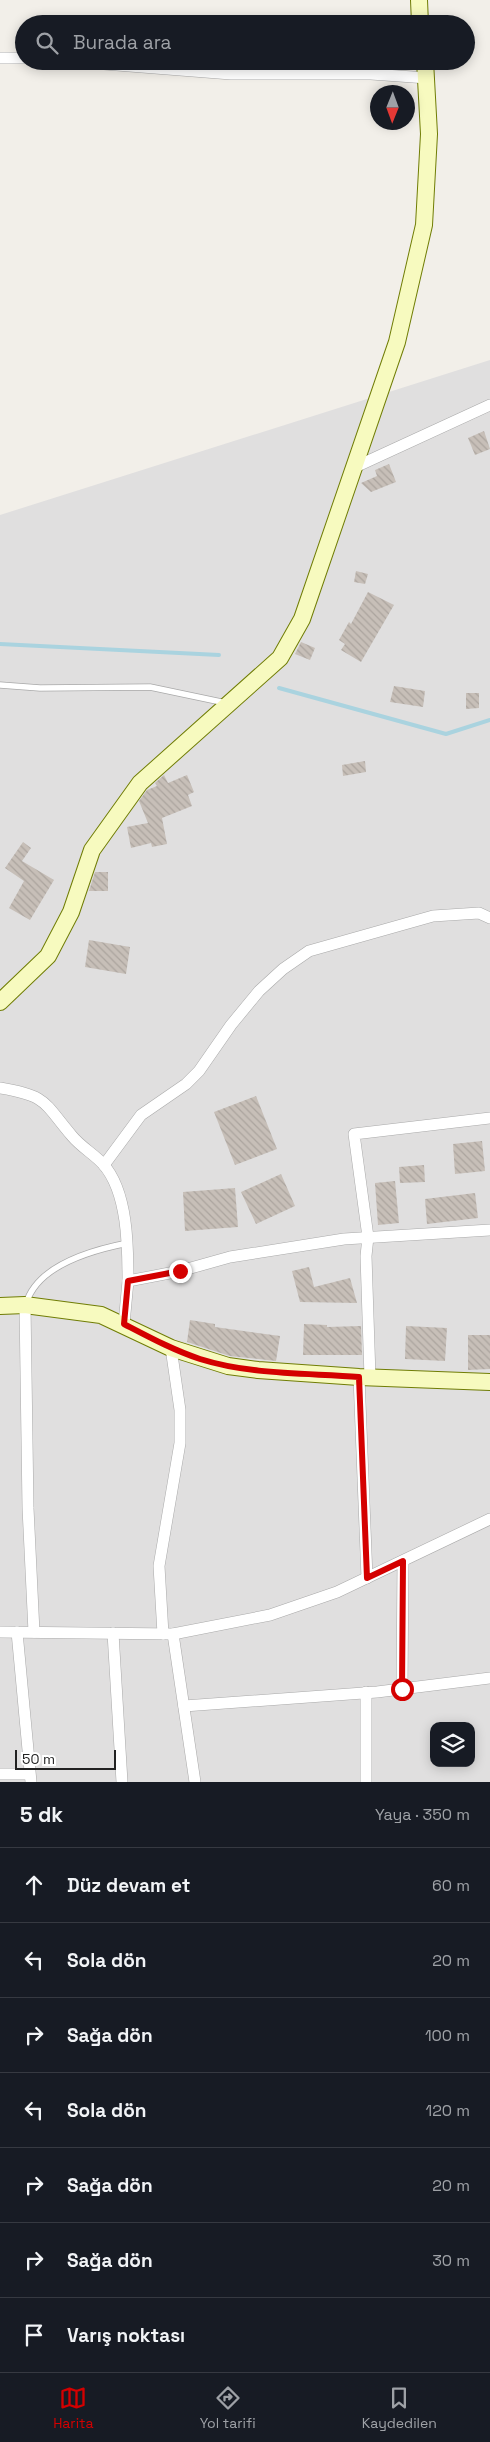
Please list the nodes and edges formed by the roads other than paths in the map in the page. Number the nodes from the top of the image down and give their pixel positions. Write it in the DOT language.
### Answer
graph roads {
  1 [pos="419,0"];
  2 [pos="420,15"];
  3 [pos="0,58"];
  4 [pos="15,58"];
  5 [pos="180,70"];
  6 [pos="426,70"];
  7 [pos="427,78"];
  8 [pos="490,406"];
  9 [pos="353,468"];
  10 [pos="0,685"];
  11 [pos="230,703"];
  12 [pos="490,918"];
  13 [pos="0,1002"];
  14 [pos="0,1088"];
  15 [pos="490,1118"];
  16 [pos="104,1165"];
  17 [pos="490,1230"];
  18 [pos="368,1237"];
  19 [pos="128,1243"];
  20 [pos="128,1281"];
  21 [pos="25,1305"];
  22 [pos="0,1306"];
  23 [pos="124,1324"];
  24 [pos="171,1348"];
  25 [pos="365,1377"];
  26 [pos="490,1382"];
  27 [pos="490,1519"];
  28 [pos="403,1561"];
  29 [pos="367,1578"];
  30 [pos="0,1632"];
  31 [pos="17,1632"];
  32 [pos="34,1632"];
  33 [pos="114,1633"];
  34 [pos="168,1634"];
  35 [pos="490,1678"];
  36 [pos="402,1689"];
  37 [pos="366,1692"];
  38 [pos="184,1706"];
  39 [pos="0,1774"];
  40 [pos="30,1778"];
  41 [pos="122,1782"];
  42 [pos="195,1782"];
  43 [pos="366,1782"];
  1 -- 2 [label="street"];
  3 -- 4 [label="street"];
  5 -- 7 [label="street"];
  6 -- 7 [label="street"];
  7 -- 9 [label="street"];
  8 -- 9 [label="street"];
  9 -- 11 [label="street"];
  10 -- 11 [label="lane"];
  11 -- 13 [label="street"];
  12 -- 16 [label="street"];
  14 -- 16 [label="street"];
  15 -- 18 [label="street"];
  16 -- 19 [label="street"];
  17 -- 18 [label="street"];
  18 -- 20 [label="street"];
  18 -- 25 [label="street"];
  19 -- 20 [label="street"];
  19 -- 21 [label="lane"];
  20 -- 23 [label="street"];
  21 -- 22 [label="street"];
  21 -- 23 [label="street"];
  21 -- 32 [label="street"];
  23 -- 24 [label="street"];
  24 -- 25 [label="street"];
  24 -- 34 [label="street"];
  25 -- 26 [label="street"];
  25 -- 29 [label="street"];
  27 -- 28 [label="street"];
  28 -- 29 [label="street"];
  28 -- 36 [label="street"];
  29 -- 34 [label="street"];
  30 -- 31 [label="street"];
  31 -- 32 [label="street"];
  31 -- 40 [label="street"];
  32 -- 33 [label="street"];
  33 -- 34 [label="street"];
  33 -- 41 [label="street"];
  34 -- 38 [label="street"];
  35 -- 36 [label="street"];
  36 -- 37 [label="street"];
  37 -- 38 [label="street"];
  37 -- 43 [label="street"];
  38 -- 42 [label="street"];
  39 -- 40 [label="street"];
}
